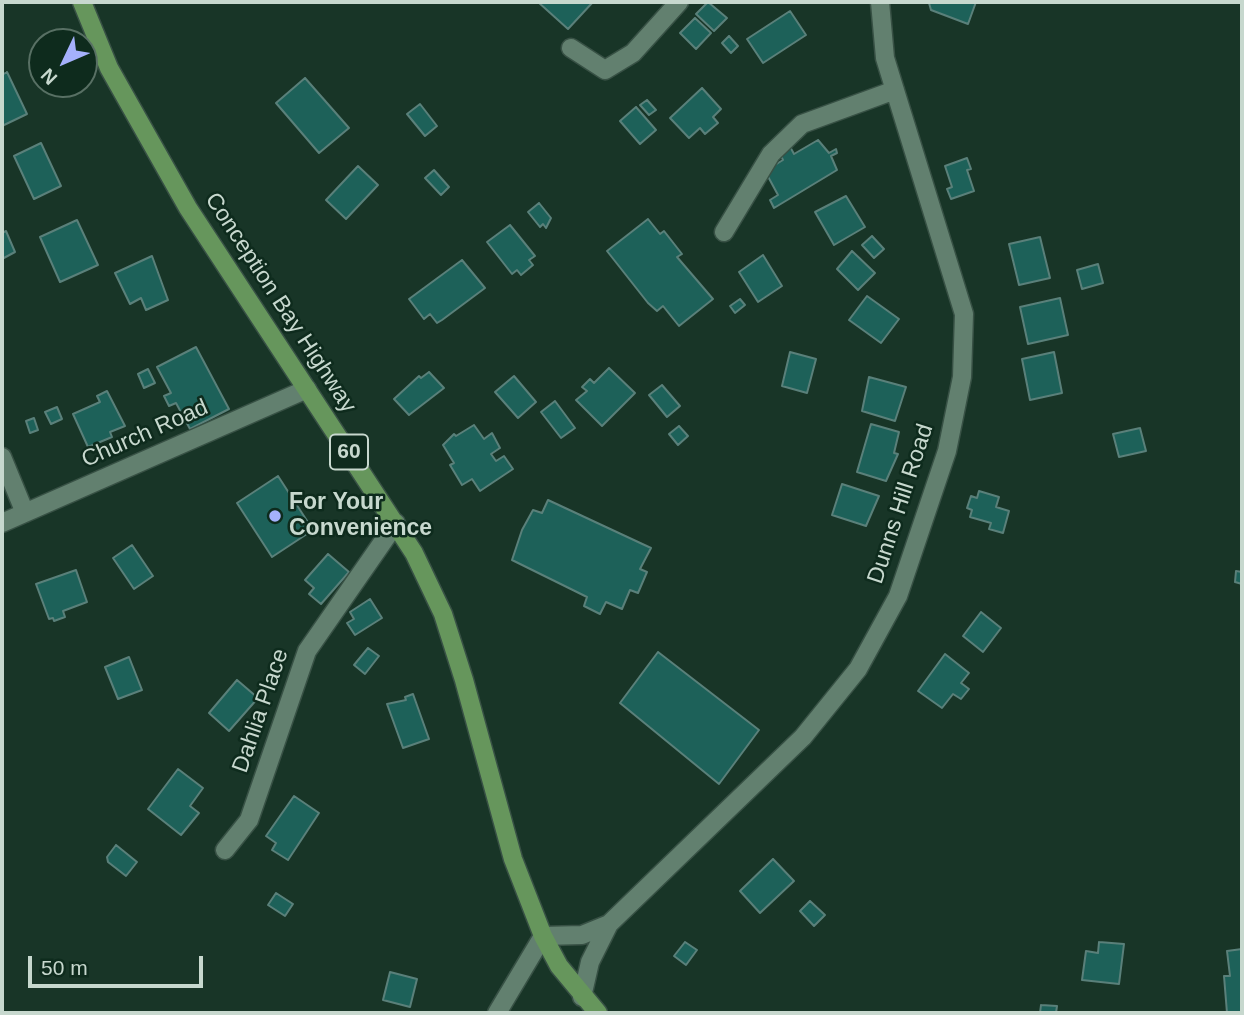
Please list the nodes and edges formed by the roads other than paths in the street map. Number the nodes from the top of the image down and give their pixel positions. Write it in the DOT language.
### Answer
graph roads {
  1 [pos="82,2"];
  2 [pos="679,2"];
  3 [pos="880,2"];
  4 [pos="571,48"];
  5 [pos="895,90"];
  6 [pos="724,232"];
  7 [pos="307,390"];
  8 [pos="2,457"];
  9 [pos="25,513"];
  10 [pos="2,523"];
  11 [pos="396,523"];
  12 [pos="225,850"];
  13 [pos="609,924"];
  14 [pos="543,936"];
  15 [pos="582,997"];
  16 [pos="497,1013"];
  17 [pos="598,1013"];
  1 -- 7 [label="main road, Conception Bay Highway / 60"];
  2 -- 4 [label="street"];
  3 -- 5 [label="street, Dunns Hill Road"];
  5 -- 6 [label="street"];
  5 -- 13 [label="street, Dunns Hill Road"];
  7 -- 9 [label="street, Church Road"];
  7 -- 11 [label="main road, Conception Bay Highway / 60"];
  8 -- 9 [label="street"];
  9 -- 10 [label="street, Church Road"];
  11 -- 12 [label="street, Dahlia Place"];
  11 -- 14 [label="main road, Conception Bay Highway / 60"];
  13 -- 14 [label="street, Dunns Hill Road"];
  13 -- 15 [label="street, Dunns Hill Road"];
  14 -- 15 [label="main road, Conception Bay Highway / 60"];
  14 -- 16 [label="street"];
  15 -- 17 [label="main road, Conception Bay Highway / 60"];
}
